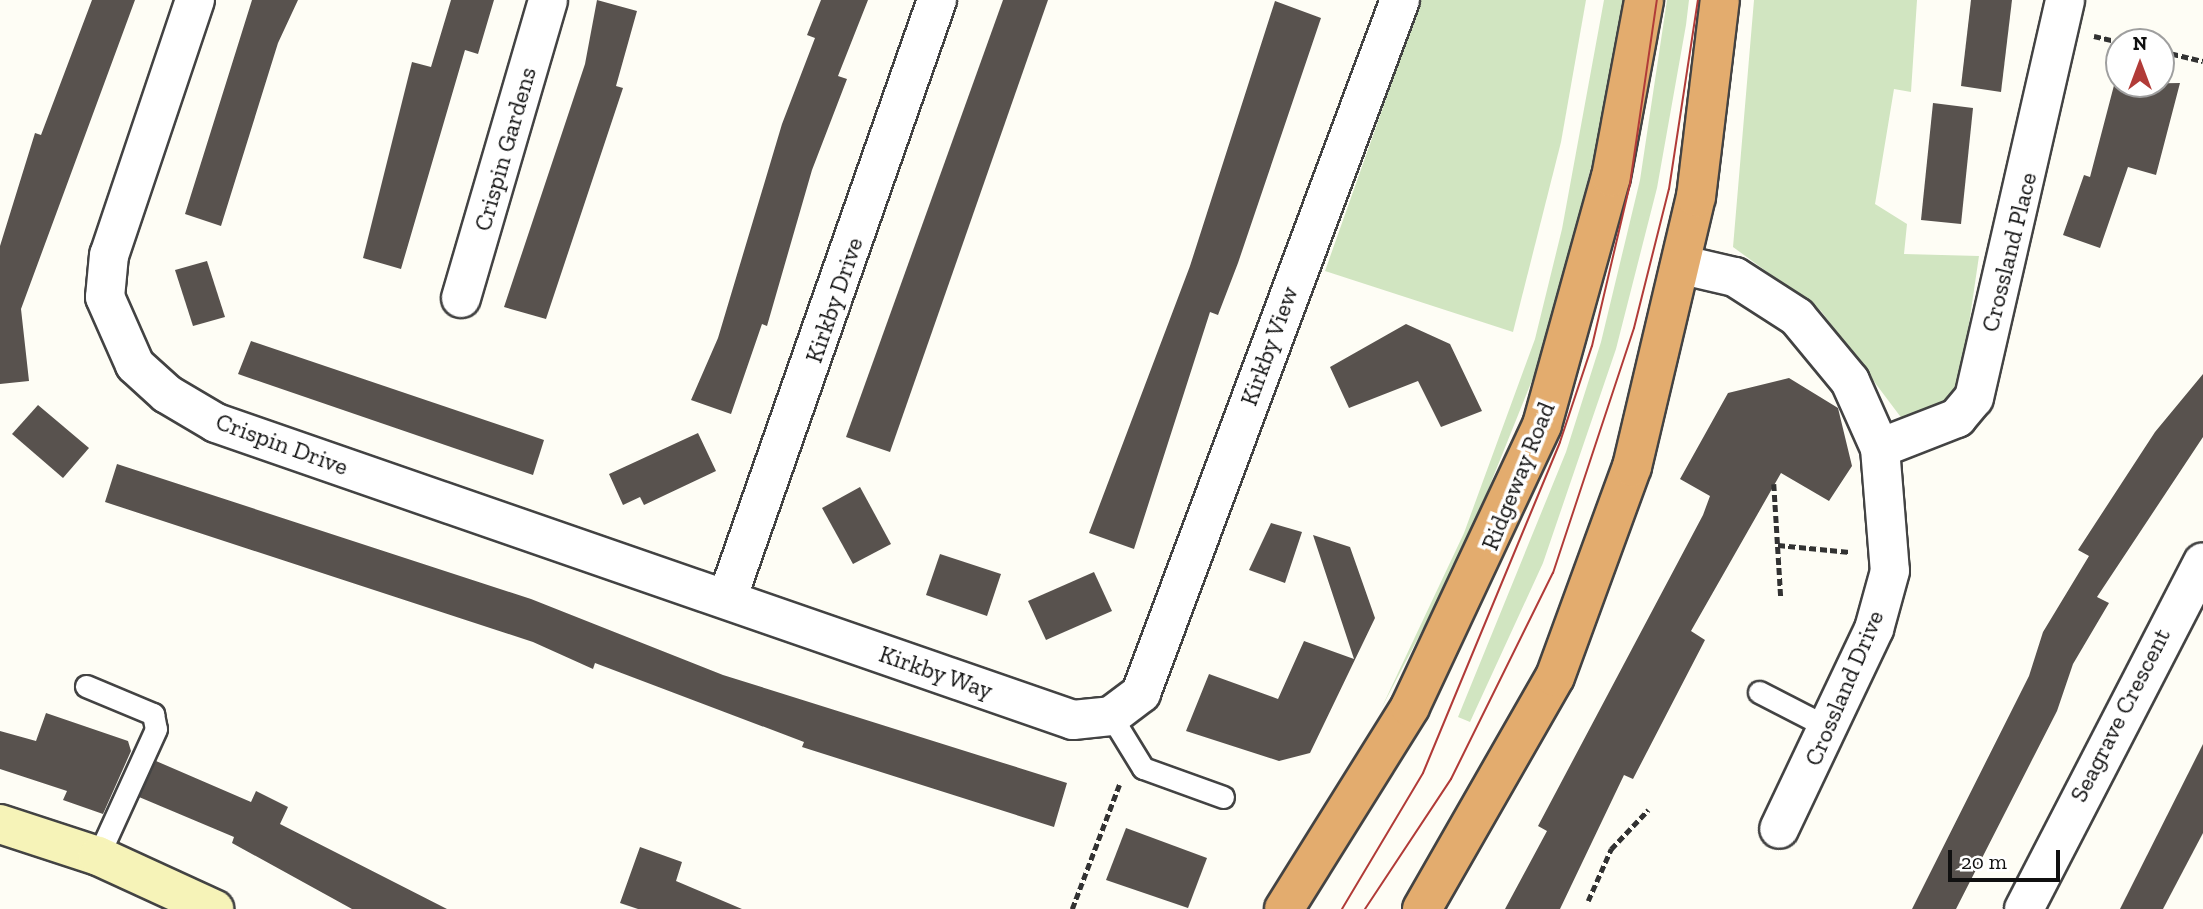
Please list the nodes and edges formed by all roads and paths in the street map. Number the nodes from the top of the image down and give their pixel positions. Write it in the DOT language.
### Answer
graph roads {
  1 [pos="195,0"];
  2 [pos="548,0"];
  3 [pos="937,0"];
  4 [pos="1400,0"];
  5 [pos="1644,0"];
  6 [pos="1720,0"];
  7 [pos="2073,16"];
  8 [pos="2105,34"];
  9 [pos="2175,54"];
  10 [pos="2203,61"];
  11 [pos="1683,265"];
  12 [pos="461,298"];
  13 [pos="1880,449"];
  14 [pos="1774,484"];
  15 [pos="1778,545"];
  16 [pos="1889,556"];
  17 [pos="2203,562"];
  18 [pos="727,599"];
  19 [pos="1781,600"];
  20 [pos="86,686"];
  21 [pos="1759,692"];
  22 [pos="1111,716"];
  23 [pos="1829,728"];
  24 [pos="1129,750"];
  25 [pos="1223,797"];
  26 [pos="1648,810"];
  27 [pos="0,824"];
  28 [pos="1779,829"];
  29 [pos="98,856"];
  30 [pos="1588,901"];
  31 [pos="214,909"];
  32 [pos="1072,909"];
  33 [pos="1284,909"];
  34 [pos="1422,909"];
  35 [pos="2024,909"];
  1 -- 18 [label="street, Crispin Drive"];
  2 -- 12 [label="street, Crispin Gardens"];
  3 -- 18 [label="street, Kirkby Drive"];
  4 -- 22 [label="street, Kirkby View"];
  5 -- 33 [label="highway, Ridgeway Road"];
  6 -- 11 [label="highway"];
  7 -- 8 [label="path"];
  7 -- 13 [label="street, Crossland Place"];
  9 -- 10 [label="path"];
  11 -- 13 [label="street, Crossland Drive"];
  11 -- 34 [label="highway"];
  13 -- 16 [label="street, Crossland Drive"];
  14 -- 15 [label="path"];
  15 -- 16 [label="path"];
  15 -- 19 [label="path"];
  16 -- 23 [label="street, Crossland Drive"];
  17 -- 35 [label="street, Seagrave Crescent"];
  18 -- 22 [label="street, Kirkby Way"];
  20 -- 29 [label="lane"];
  21 -- 23 [label="lane"];
  22 -- 24 [label="lane"];
  23 -- 28 [label="street, Crossland Drive"];
  24 -- 25 [label="lane"];
  24 -- 32 [label="path"];
  26 -- 30 [label="path"];
  27 -- 29 [label="main road"];
  29 -- 31 [label="main road"];
}
